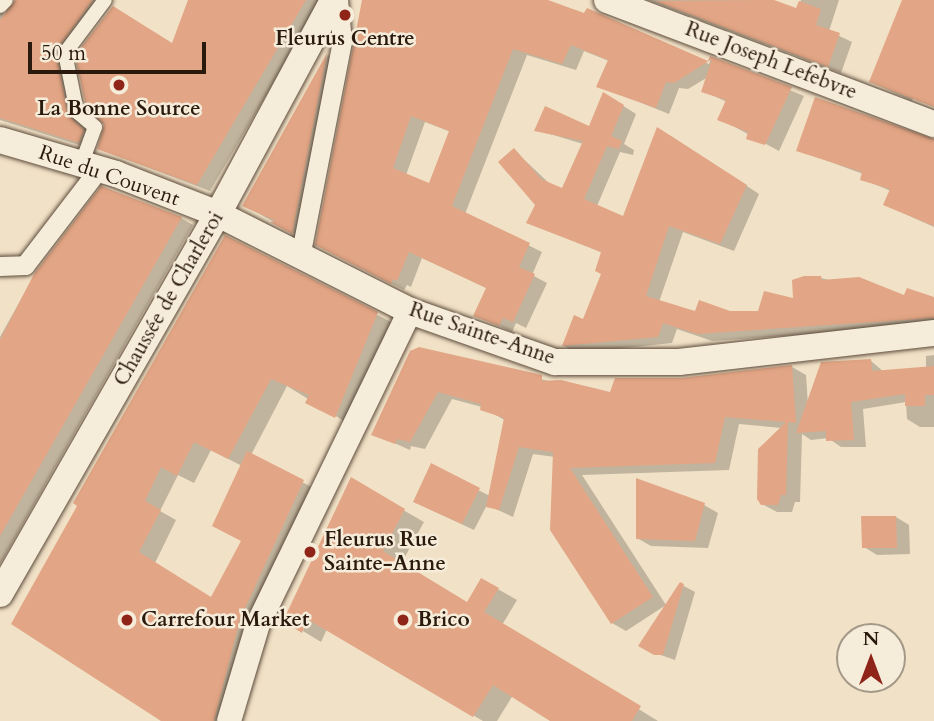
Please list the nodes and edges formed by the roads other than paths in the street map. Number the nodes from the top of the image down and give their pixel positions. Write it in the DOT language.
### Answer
graph roads {
  1 [pos="6,0"];
  2 [pos="105,0"];
  3 [pos="336,0"];
  4 [pos="607,0"];
  5 [pos="0,6"];
  6 [pos="934,124"];
  7 [pos="0,140"];
  8 [pos="90,167"];
  9 [pos="218,214"];
  10 [pos="301,252"];
  11 [pos="2,268"];
  12 [pos="410,311"];
  13 [pos="934,333"];
  14 [pos="0,594"];
  15 [pos="229,721"];
  1 -- 5 [label="street"];
  2 -- 8 [label="street"];
  3 -- 9 [label="main road, Chaussée de Charleroi"];
  3 -- 10 [label="street"];
  4 -- 6 [label="main road, Rue Joseph Lefebvre"];
  7 -- 8 [label="main road, Rue du Couvent"];
  8 -- 9 [label="main road, Rue du Couvent"];
  8 -- 11 [label="street"];
  9 -- 10 [label="main road, Rue Sainte-Anne"];
  9 -- 14 [label="main road, Chaussée de Charleroi"];
  10 -- 12 [label="main road, Rue Sainte-Anne"];
  12 -- 13 [label="main road, Rue Sainte-Anne"];
  12 -- 15 [label="street"];
}
